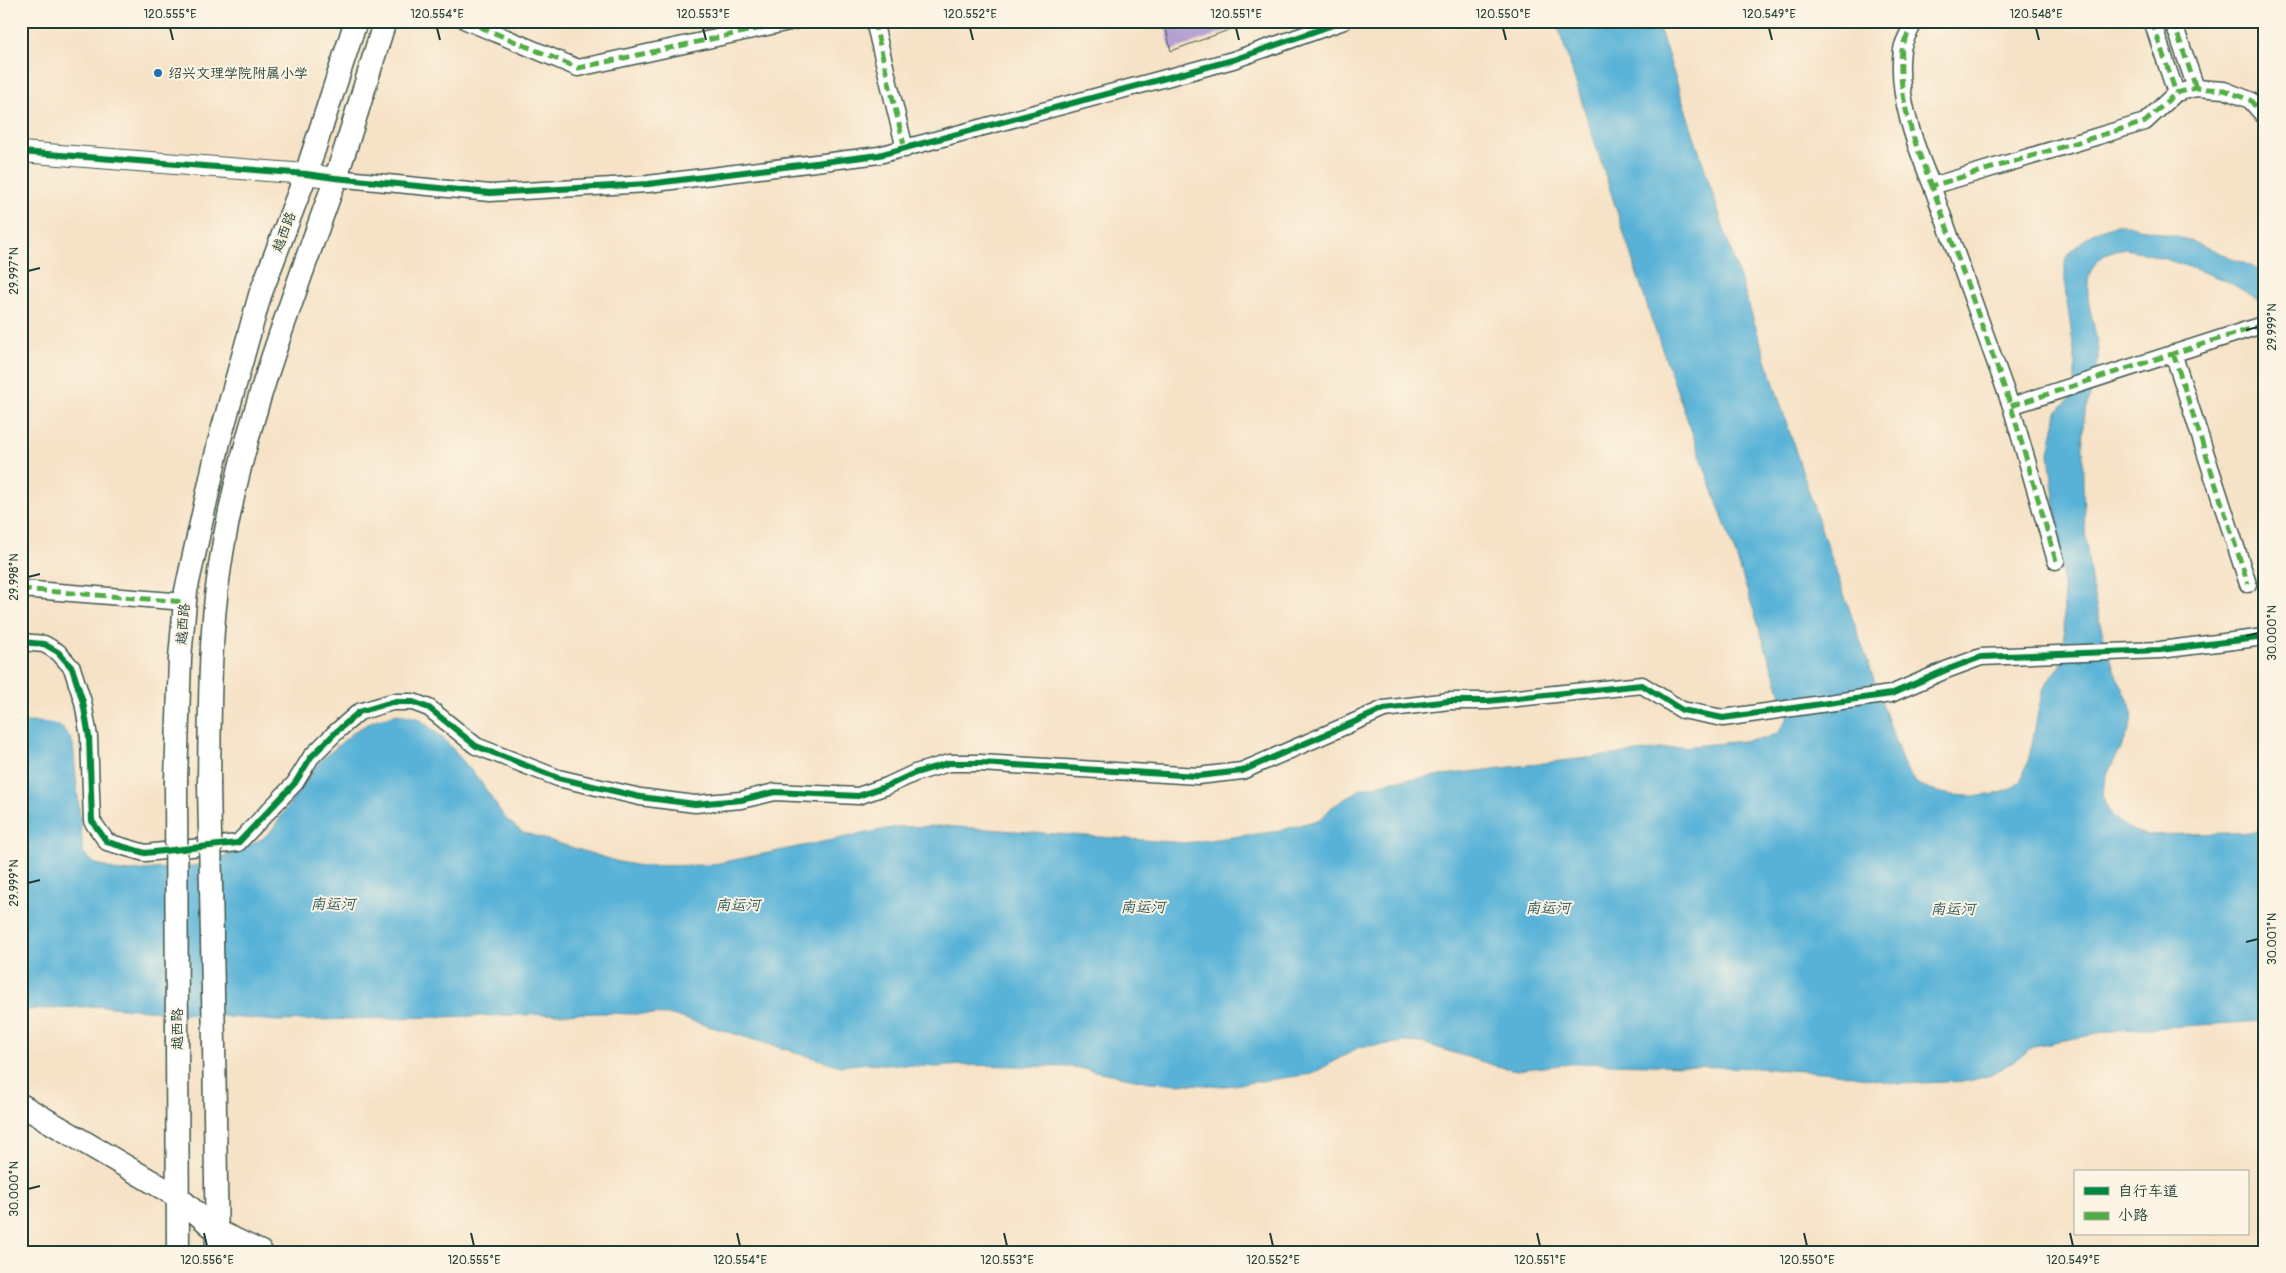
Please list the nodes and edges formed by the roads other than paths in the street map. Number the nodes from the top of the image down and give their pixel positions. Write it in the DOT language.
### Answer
graph roads {
  1 [pos="356,21"];
  2 [pos="385,21"];
  3 [pos="466,21"];
  4 [pos="794,21"];
  5 [pos="874,21"];
  6 [pos="1344,21"];
  7 [pos="1915,21"];
  8 [pos="2152,21"];
  9 [pos="2173,21"];
  10 [pos="2196,88"];
  11 [pos="2176,93"];
  12 [pos="2265,117"];
  13 [pos="905,148"];
  14 [pos="21,152"];
  15 [pos="306,174"];
  16 [pos="336,178"];
  17 [pos="1932,186"];
  18 [pos="2265,324"];
  19 [pos="2173,353"];
  20 [pos="2011,406"];
  21 [pos="2056,561"];
  22 [pos="2248,584"];
  23 [pos="21,589"];
  24 [pos="185,602"];
  25 [pos="2265,637"];
  26 [pos="21,642"];
  27 [pos="21,1105"];
  28 [pos="178,1197"];
  29 [pos="217,1242"];
  30 [pos="178,1252"];
  31 [pos="261,1252"];
  1 -- 15 [label="main road, 越西路"];
  2 -- 16 [label="main road"];
  3 -- 4 [label="street"];
  5 -- 13 [label="street"];
  6 -- 13 [label="street"];
  7 -- 17 [label="street"];
  8 -- 11 [label="street"];
  9 -- 10 [label="street"];
  10 -- 11 [label="street"];
  10 -- 12 [label="street"];
  11 -- 17 [label="street"];
  13 -- 16 [label="street"];
  14 -- 15 [label="street"];
  15 -- 16 [label="street"];
  15 -- 24 [label="main road, 越西路"];
  16 -- 29 [label="main road, bridge"];
  17 -- 20 [label="street"];
  18 -- 19 [label="street"];
  19 -- 20 [label="street"];
  19 -- 22 [label="street"];
  20 -- 21 [label="street"];
  23 -- 24 [label="street"];
  24 -- 28 [label="main road, 越西路, bridge"];
  25 -- 26 [label="street"];
  27 -- 28 [label="main road"];
  28 -- 29 [label="main road"];
  28 -- 30 [label="main road, 越西路"];
  29 -- 31 [label="main road"];
}
